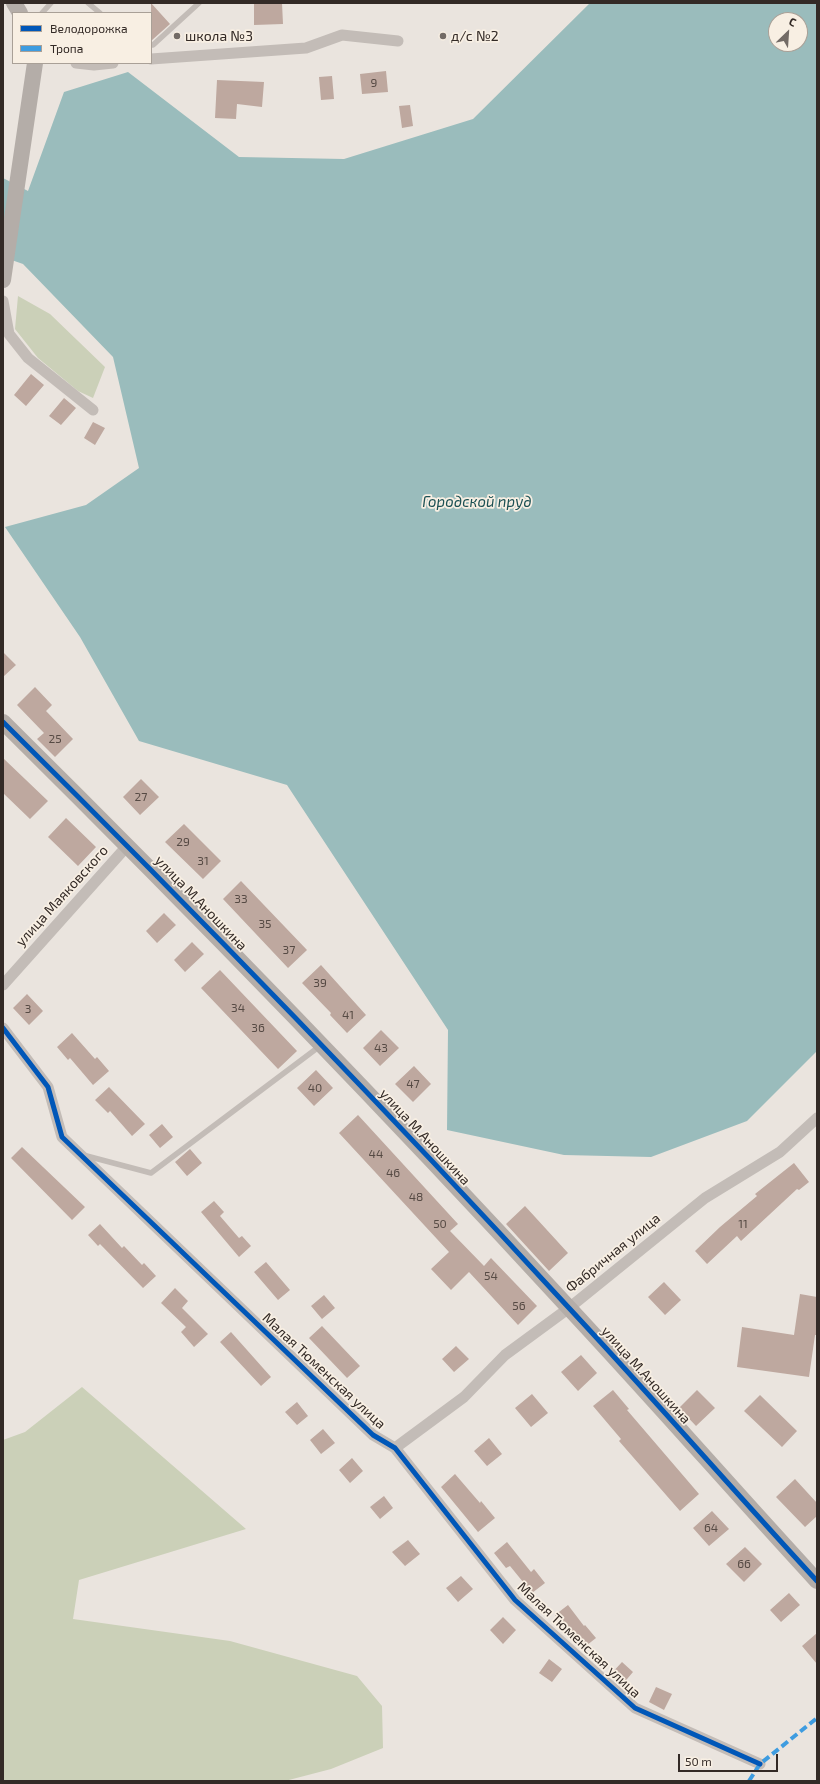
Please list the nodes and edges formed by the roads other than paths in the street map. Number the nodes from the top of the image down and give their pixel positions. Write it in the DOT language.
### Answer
graph roads {
  1 [pos="14,3"];
  2 [pos="51,3"];
  3 [pos="88,3"];
  4 [pos="199,3"];
  5 [pos="19,12"];
  6 [pos="43,12"];
  7 [pos="99,12"];
  8 [pos="398,40"];
  9 [pos="152,45"];
  10 [pos="152,59"];
  11 [pos="35,64"];
  12 [pos="85,64"];
  13 [pos="104,64"];
  14 [pos="3,280"];
  15 [pos="3,300"];
  16 [pos="93,410"];
  17 [pos="3,722"];
  18 [pos="128,846"];
  19 [pos="3,985"];
  20 [pos="3,1028"];
  21 [pos="322,1045"];
  22 [pos="817,1118"];
  23 [pos="80,1154"];
  24 [pos="570,1308"];
  25 [pos="395,1448"];
  26 [pos="817,1581"];
  27 [pos="760,1764"];
  1 -- 5 [label="street"];
  2 -- 6 [label="lane"];
  3 -- 7 [label="lane"];
  4 -- 9 [label="lane"];
  8 -- 10 [label="street"];
  11 -- 14 [label="street"];
  12 -- 13 [label="street"];
  15 -- 16 [label="street"];
  17 -- 18 [label="street, улица М.Аношкина"];
  18 -- 19 [label="street, улица Маяковского"];
  18 -- 21 [label="street, улица М.Аношкина"];
  20 -- 23 [label="street, Малая Тюменская улица"];
  21 -- 23 [label="lane"];
  21 -- 24 [label="street, улица М.Аношкина"];
  22 -- 24 [label="street, Фабричная улица"];
  23 -- 25 [label="street, Малая Тюменская улица"];
  24 -- 25 [label="street, Фабричная улица"];
  24 -- 26 [label="street, улица М.Аношкина"];
  25 -- 27 [label="street, Малая Тюменская улица"];
}
